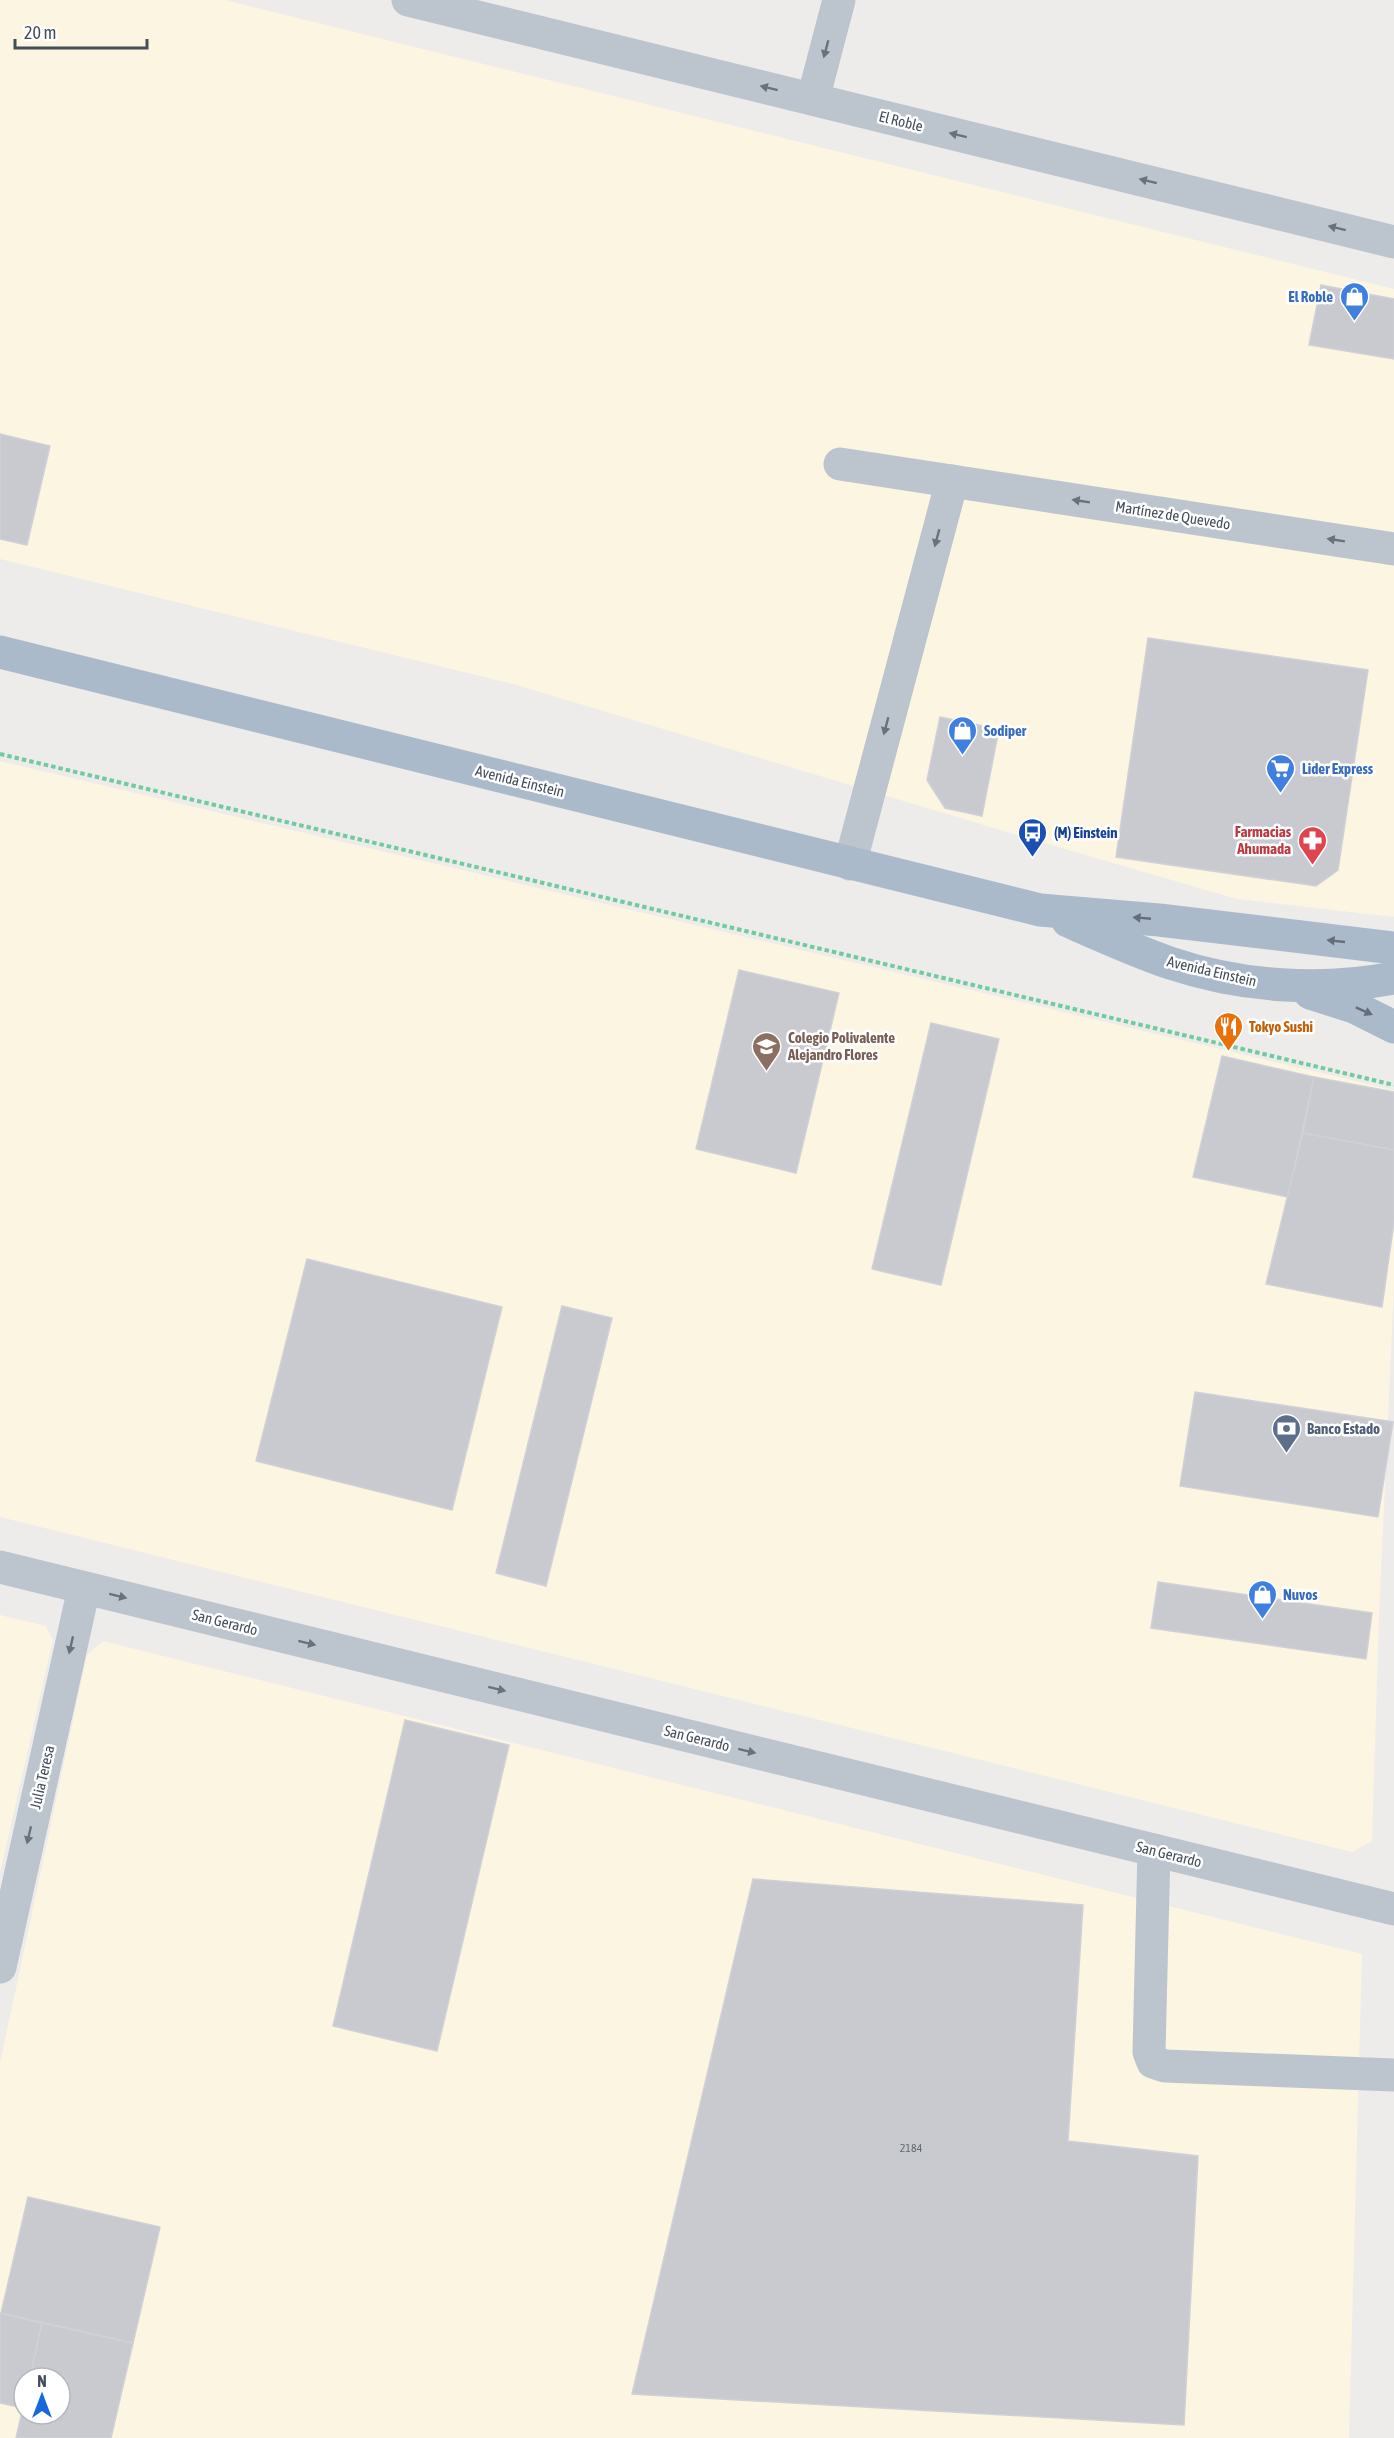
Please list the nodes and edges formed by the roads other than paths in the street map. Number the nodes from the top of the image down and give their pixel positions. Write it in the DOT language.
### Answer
graph roads {
  1 [pos="408,0"];
  2 [pos="839,0"];
  3 [pos="813,99"];
  4 [pos="1394,242"];
  5 [pos="840,464"];
  6 [pos="952,481"];
  7 [pos="1394,549"];
  8 [pos="0,652"];
  9 [pos="849,864"];
  10 [pos="1040,910"];
  11 [pos="1394,948"];
  12 [pos="1394,978"];
  13 [pos="1267,983"];
  14 [pos="1394,1027"];
  15 [pos="0,1567"];
  16 [pos="84,1588"];
  17 [pos="1154,1850"];
  18 [pos="1394,1909"];
  19 [pos="0,1967"];
  20 [pos="1394,2075"];
  3 -- 1 [label="street, El Roble, one-way"];
  2 -- 3 [label="street, one-way"];
  4 -- 3 [label="street, El Roble, one-way"];
  5 -- 6 [label="street, Martínez de Quevedo"];
  7 -- 6 [label="street, Martínez de Quevedo, one-way"];
  6 -- 9 [label="street, one-way"];
  8 -- 9 [label="main road, Avenida Einstein"];
  9 -- 10 [label="main road, Avenida Einstein"];
  11 -- 10 [label="main road, Avenida Einstein, one-way"];
  10 -- 13 [label="main road, Avenida Einstein"];
  12 -- 13 [label="main road, Avenida Einstein"];
  13 -- 14 [label="main road, one-way"];
  15 -- 16 [label="street, San Gerardo"];
  16 -- 17 [label="street, San Gerardo, one-way"];
  16 -- 19 [label="street, Julia Teresa, one-way"];
  17 -- 18 [label="street, San Gerardo"];
  17 -- 20 [label="street"];
}
